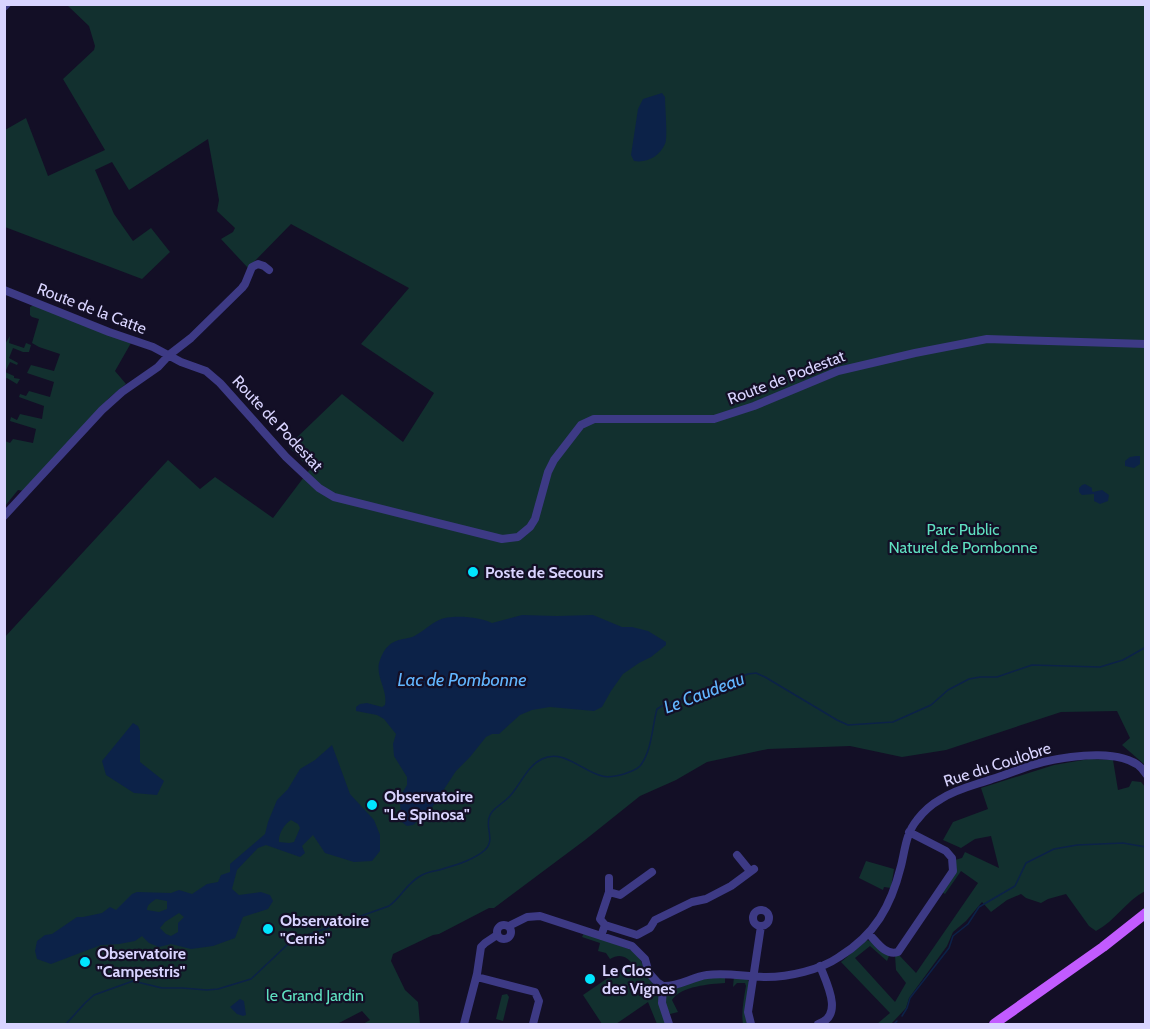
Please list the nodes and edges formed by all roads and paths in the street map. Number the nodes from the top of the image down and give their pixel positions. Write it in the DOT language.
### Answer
graph roads {
  1 [pos="269,270"];
  2 [pos="4,290"];
  3 [pos="1146,344"];
  4 [pos="169,355"];
  5 [pos="4,516"];
  6 [pos="1146,774"];
  7 [pos="909,832"];
  8 [pos="737,855"];
  9 [pos="652,872"];
  10 [pos="609,878"];
  11 [pos="609,892"];
  12 [pos="1146,913"];
  13 [pos="605,925"];
  14 [pos="760,926"];
  15 [pos="868,933"];
  16 [pos="601,936"];
  17 [pos="820,966"];
  18 [pos="754,976"];
  19 [pos="477,977"];
  20 [pos="663,986"];
  21 [pos="464,1024"];
  22 [pos="533,1024"];
  23 [pos="669,1024"];
  24 [pos="752,1024"];
  25 [pos="818,1024"];
  26 [pos="994,1024"];
  1 -- 4 [label="street"];
  2 -- 4 [label="street, Route de la Catte"];
  3 -- 4 [label="street, Route de Podestat"];
  4 -- 5 [label="street"];
  6 -- 7 [label="street, Rue du Coulobre"];
  7 -- 15 [label="street, Rue du Coulobre"];
  7 -- 15 [label="street"];
  8 -- 13 [label="street"];
  9 -- 11 [label="street"];
  10 -- 11 [label="street"];
  11 -- 13 [label="street"];
  12 -- 26 [label="main road"];
  13 -- 16 [label="street"];
  14 -- 18 [label="street"];
  15 -- 17 [label="street, Rue du Coulobre"];
  16 -- 19 [label="street"];
  16 -- 20 [label="street"];
  17 -- 18 [label="street, Rue du Coulobre"];
  17 -- 25 [label="street"];
  18 -- 20 [label="street, Rue du Coulobre"];
  18 -- 24 [label="street"];
  19 -- 21 [label="street"];
  19 -- 22 [label="street"];
  20 -- 23 [label="street"];
}
